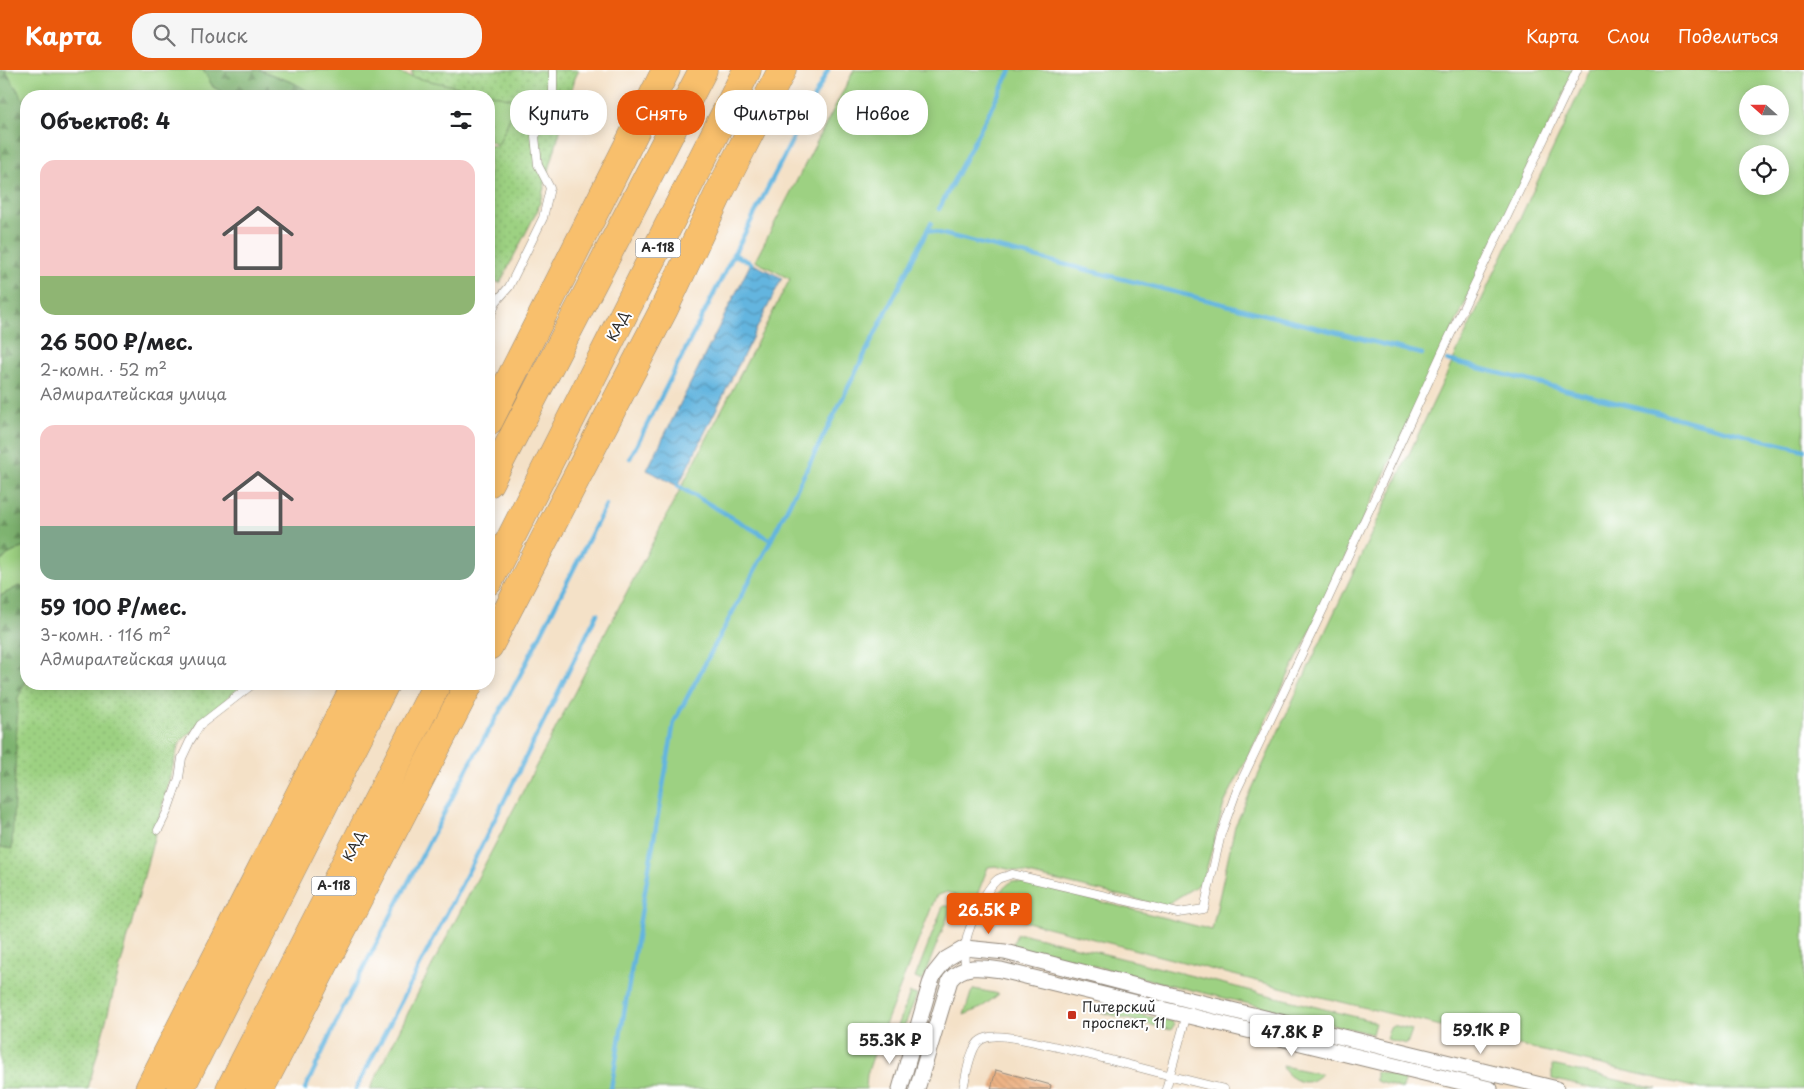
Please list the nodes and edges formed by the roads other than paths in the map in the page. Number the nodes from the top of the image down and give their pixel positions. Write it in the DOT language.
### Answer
graph roads {
  1 [pos="553,70"];
  2 [pos="666,70"];
  3 [pos="703,70"];
  4 [pos="747,70"];
  5 [pos="782,70"];
  6 [pos="1578,70"];
  7 [pos="718,195"];
  8 [pos="495,304"];
  9 [pos="495,409"];
  10 [pos="568,425"];
  11 [pos="495,471"];
  12 [pos="495,569"];
  13 [pos="495,634"];
  14 [pos="245,690"];
  15 [pos="353,690"];
  16 [pos="382,690"];
  17 [pos="434,690"];
  18 [pos="467,690"];
  19 [pos="356,740"];
  20 [pos="158,830"];
  21 [pos="964,948"];
  22 [pos="965,968"];
  23 [pos="1190,1000"];
  24 [pos="191,1006"];
  25 [pos="1186,1016"];
  26 [pos="1169,1076"];
  27 [pos="149,1089"];
  28 [pos="180,1089"];
  29 [pos="230,1089"];
  30 [pos="260,1089"];
  31 [pos="900,1089"];
  32 [pos="917,1089"];
  33 [pos="963,1089"];
  34 [pos="1166,1089"];
  35 [pos="1224,1089"];
  36 [pos="1490,1089"];
  37 [pos="1557,1089"];
  1 -- 8 [label="lane"];
  2 -- 9 [label="highway"];
  3 -- 11 [label="highway, А-118"];
  4 -- 10 [label="highway, КАД / А-118"];
  5 -- 7 [label="highway"];
  6 -- 21 [label="lane"];
  7 -- 10 [label="highway"];
  7 -- 13 [label="highway"];
  10 -- 12 [label="highway, КАД / А-118"];
  14 -- 20 [label="lane"];
  15 -- 24 [label="highway"];
  16 -- 19 [label="highway"];
  17 -- 29 [label="highway, КАД / А-118"];
  18 -- 30 [label="highway"];
  19 -- 24 [label="highway"];
  19 -- 28 [label="highway"];
  21 -- 22 [label="lane"];
  21 -- 23 [label="street"];
  21 -- 31 [label="street"];
  22 -- 25 [label="street"];
  22 -- 32 [label="street"];
  23 -- 25 [label="lane"];
  23 -- 37 [label="street"];
  24 -- 27 [label="highway"];
  25 -- 26 [label="lane"];
  25 -- 36 [label="street"];
  26 -- 33 [label="lane"];
  26 -- 34 [label="lane"];
  26 -- 35 [label="lane"];
}
